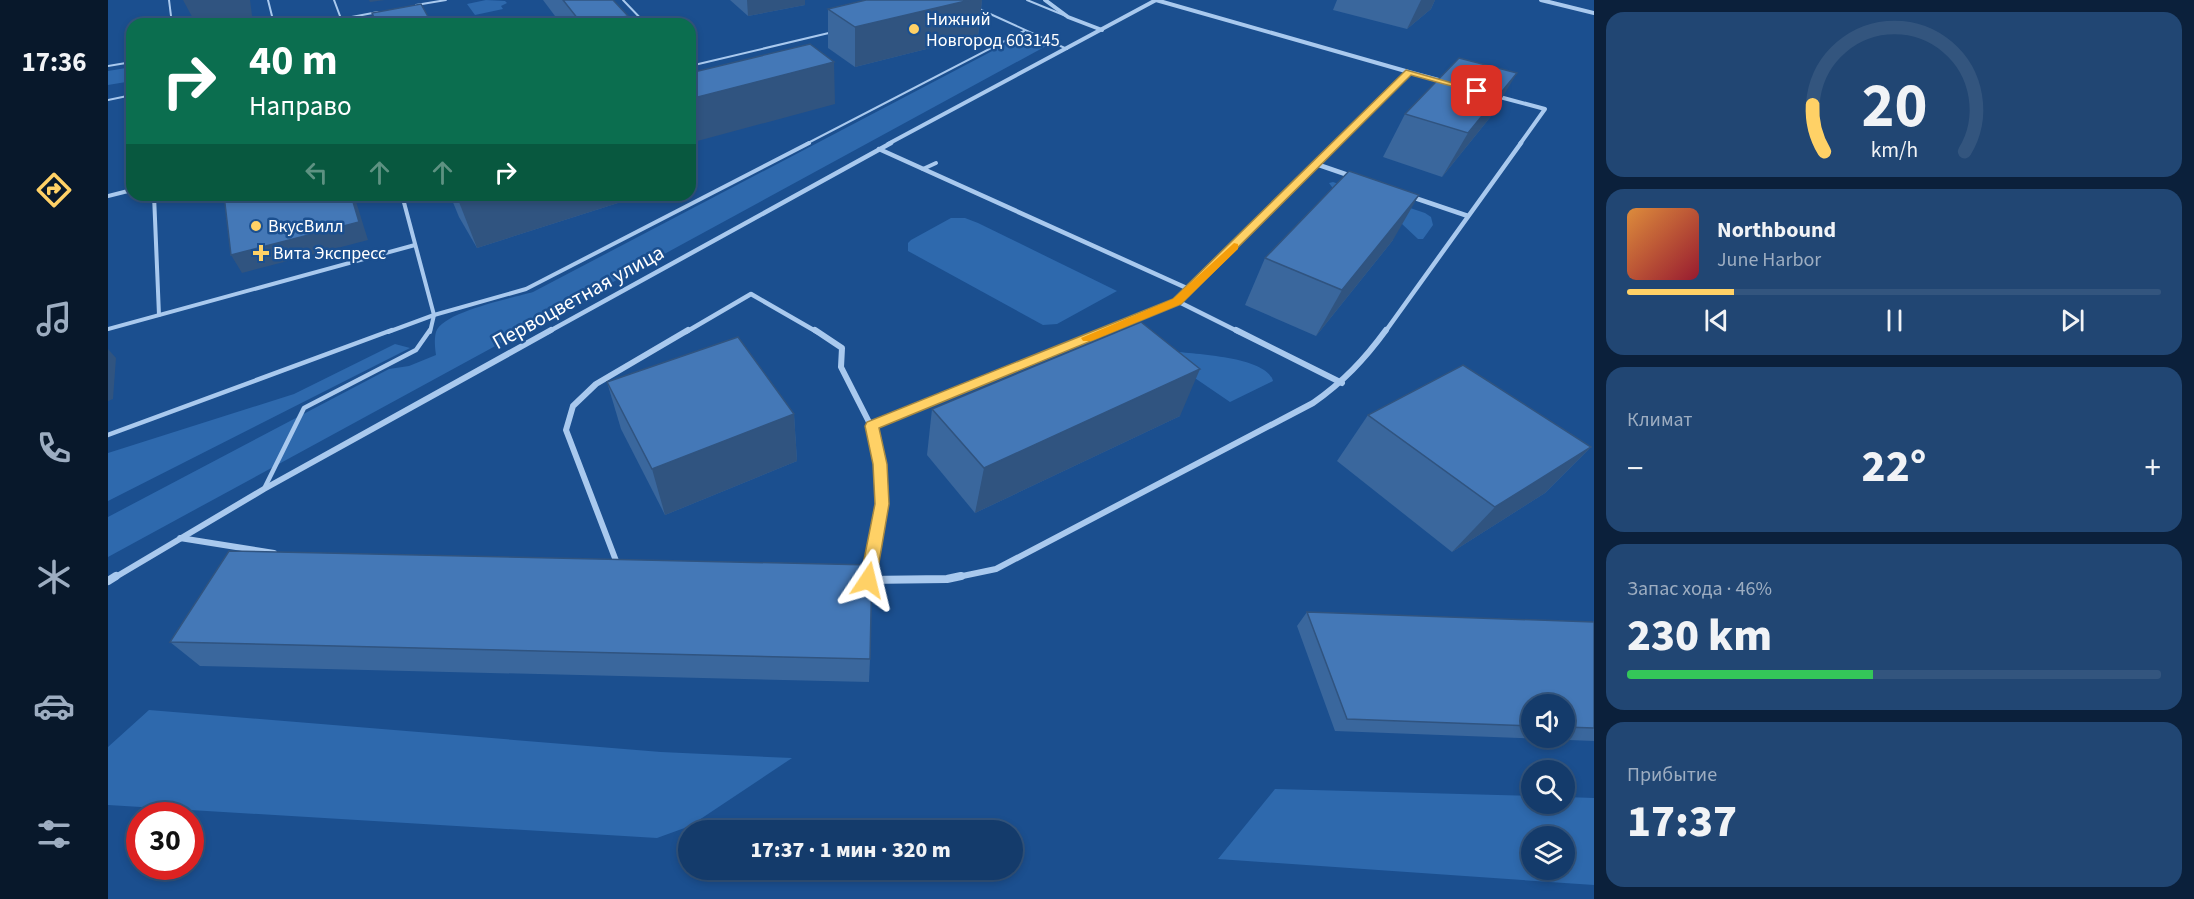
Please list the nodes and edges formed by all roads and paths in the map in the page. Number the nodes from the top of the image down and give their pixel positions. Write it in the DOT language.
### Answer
graph roads {
  1 [pos="169,0"];
  2 [pos="268,0"];
  3 [pos="334,0"];
  4 [pos="446,0"];
  5 [pos="622,0"];
  6 [pos="1027,0"];
  7 [pos="1045,0"];
  8 [pos="1156,0"];
  9 [pos="1541,0"];
  10 [pos="411,6"];
  11 [pos="974,6"];
  12 [pos="388,11"];
  13 [pos="1594,13"];
  14 [pos="1068,17"];
  15 [pos="171,18"];
  16 [pos="272,18"];
  17 [pos="341,18"];
  18 [pos="347,18"];
  19 [pos="640,18"];
  20 [pos="1102,30"];
  21 [pos="836,31"];
  22 [pos="1024,31"];
  23 [pos="790,42"];
  24 [pos="797,48"];
  25 [pos="1068,49"];
  26 [pos="1353,55"];
  27 [pos="1347,60"];
  28 [pos="126,63"];
  29 [pos="696,65"];
  30 [pos="108,66"];
  31 [pos="1409,72"];
  32 [pos="1454,84"];
  33 [pos="1488,94"];
  34 [pos="126,96"];
  35 [pos="108,100"];
  36 [pos="879,149"];
  37 [pos="936,163"];
  38 [pos="1316,164"];
  39 [pos="923,169"];
  40 [pos="1360,179"];
  41 [pos="126,192"];
  42 [pos="1403,194"];
  43 [pos="108,196"];
  44 [pos="154,201"];
  45 [pos="404,201"];
  46 [pos="696,201"];
  47 [pos="696,201"];
  48 [pos="1468,216"];
  49 [pos="415,245"];
  50 [pos="1191,290"];
  51 [pos="1177,301"];
  52 [pos="159,315"];
  53 [pos="434,315"];
  54 [pos="108,329"];
  55 [pos="1342,383"];
  56 [pos="871,426"];
  57 [pos="108,435"];
  58 [pos="264,489"];
  59 [pos="180,538"];
  60 [pos="284,553"];
  61 [pos="608,569"];
  62 [pos="620,569"];
  63 [pos="632,570"];
  64 [pos="856,579"];
  65 [pos="108,580"];
  66 [pos="868,580"];
  1 -- 15 [label="lane"];
  2 -- 16 [label="lane"];
  3 -- 17 [label="lane"];
  4 -- 10 [label="lane"];
  5 -- 19 [label="lane"];
  6 -- 14 [label="lane"];
  7 -- 14 [label="street"];
  8 -- 20 [label="street, Первоцветная улица"];
  8 -- 26 [label="street"];
  9 -- 13 [label="street"];
  11 -- 22 [label="lane"];
  12 -- 18 [label="lane"];
  14 -- 20 [label="street"];
  20 -- 25 [label="street, Первоцветная улица"];
  21 -- 23 [label="lane"];
  22 -- 25 [label="lane"];
  22 -- 47 [label="lane"];
  23 -- 24 [label="lane"];
  23 -- 29 [label="lane"];
  25 -- 36 [label="street, Первоцветная улица"];
  26 -- 27 [label="lane"];
  26 -- 31 [label="street"];
  28 -- 30 [label="lane"];
  31 -- 32 [label="street"];
  31 -- 38 [label="street"];
  33 -- 48 [label="street"];
  34 -- 35 [label="lane"];
  36 -- 39 [label="street"];
  36 -- 58 [label="street, Первоцветная улица"];
  37 -- 39 [label="lane"];
  38 -- 40 [label="street"];
  38 -- 50 [label="street"];
  39 -- 50 [label="street"];
  41 -- 43 [label="lane"];
  42 -- 48 [label="street"];
  44 -- 52 [label="lane"];
  45 -- 49 [label="lane"];
  46 -- 53 [label="lane"];
  48 -- 55 [label="street"];
  49 -- 52 [label="lane"];
  49 -- 53 [label="lane"];
  50 -- 51 [label="street"];
  51 -- 55 [label="street"];
  51 -- 56 [label="street"];
  52 -- 54 [label="lane"];
  53 -- 57 [label="lane"];
  53 -- 58 [label="lane"];
  55 -- 66 [label="street"];
  56 -- 62 [label="street"];
  56 -- 66 [label="street"];
  58 -- 59 [label="street, Первоцветная улица"];
  59 -- 60 [label="street"];
  59 -- 65 [label="street, Первоцветная улица"];
  61 -- 62 [label="street"];
  62 -- 63 [label="street"];
  64 -- 66 [label="street"];
}
